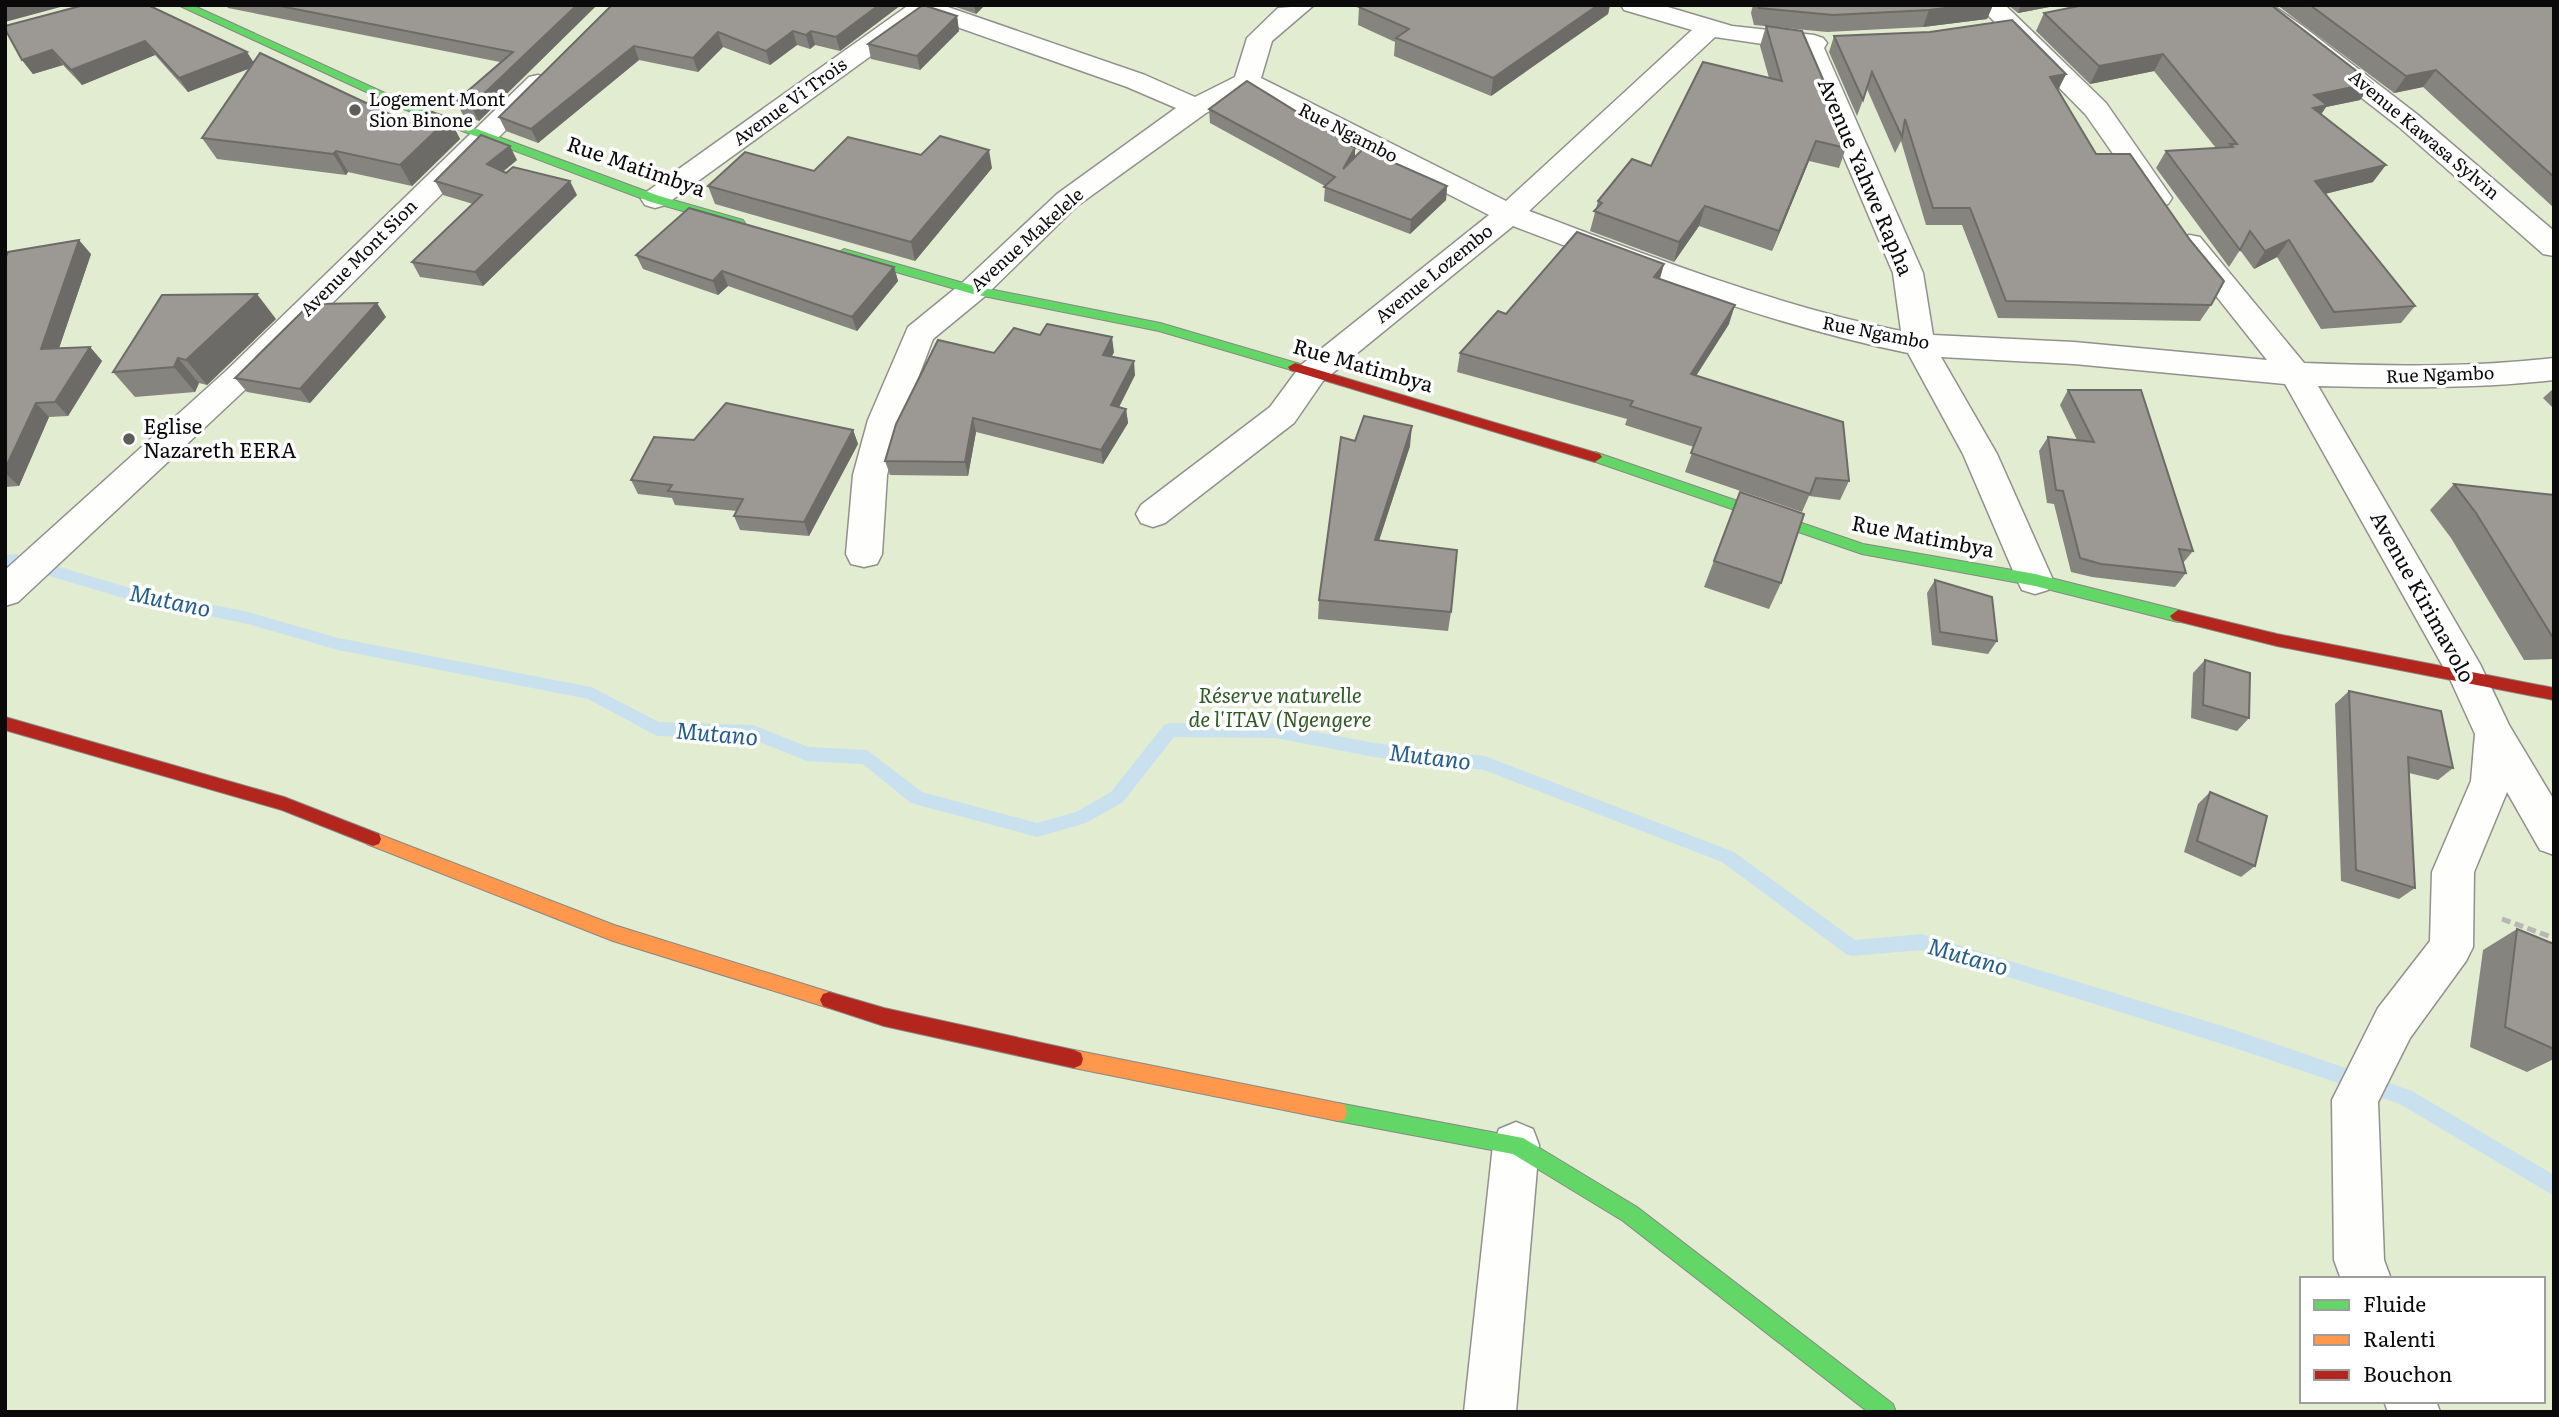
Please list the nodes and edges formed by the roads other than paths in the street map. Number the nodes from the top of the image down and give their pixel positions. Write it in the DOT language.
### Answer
graph roads {
  1 [pos="183,5"];
  2 [pos="1302,5"];
  3 [pos="1633,5"];
  4 [pos="2255,5"];
  5 [pos="922,6"];
  6 [pos="2007,20"];
  7 [pos="1710,27"];
  8 [pos="560,61"];
  9 [pos="1247,81"];
  10 [pos="1195,107"];
  11 [pos="485,135"];
  12 [pos="655,199"];
  13 [pos="1509,214"];
  14 [pos="761,229"];
  15 [pos="2554,247"];
  16 [pos="827,248"];
  17 [pos="973,290"];
  18 [pos="1919,345"];
  19 [pos="2554,369"];
  20 [pos="1312,373"];
  21 [pos="2295,374"];
  22 [pos="1153,514"];
  23 [pos="863,554"];
  24 [pos="2035,580"];
  25 [pos="5,592"];
  26 [pos="2467,675"];
  27 [pos="2554,694"];
  28 [pos="5,723"];
  29 [pos="2494,734"];
  30 [pos="2554,837"];
  31 [pos="1516,1145"];
  32 [pos="2365,1277"];
  33 [pos="1490,1412"];
  34 [pos="1885,1412"];
  1 -- 11 [label="street, Rue Matimbya"];
  2 -- 9 [label="street"];
  3 -- 7 [label="street"];
  4 -- 15 [label="street, Avenue Kawasa Sylvin"];
  5 -- 10 [label="street"];
  5 -- 12 [label="street, Avenue Vi Trois"];
  6 -- 21 [label="street, Avenue Kirimavolo"];
  7 -- 13 [label="street, Avenue Lozembo"];
  7 -- 18 [label="street, Avenue Yahwe Rapha"];
  8 -- 11 [label="street, Avenue Mont Sion"];
  9 -- 10 [label="street, Avenue Makelele"];
  9 -- 13 [label="street, Rue Ngambo"];
  10 -- 17 [label="street, Avenue Makelele"];
  11 -- 12 [label="street, Rue Matimbya"];
  11 -- 25 [label="street, Avenue Mont Sion"];
  12 -- 14 [label="street, Rue Matimbya"];
  13 -- 18 [label="street, Rue Ngambo"];
  13 -- 20 [label="street, Avenue Lozembo"];
  16 -- 17 [label="street, Rue Matimbya"];
  17 -- 20 [label="street, Rue Matimbya"];
  17 -- 23 [label="street, Avenue Makelele"];
  18 -- 21 [label="street, Rue Ngambo"];
  18 -- 24 [label="street, Avenue Yahwe Rapha"];
  19 -- 21 [label="street, Rue Ngambo"];
  20 -- 22 [label="street, Avenue Lozembo"];
  20 -- 24 [label="street, Rue Matimbya"];
  21 -- 26 [label="street, Avenue Kirimavolo"];
  24 -- 26 [label="street, Rue Matimbya"];
  26 -- 27 [label="street, Rue Matimbya"];
  26 -- 29 [label="street, Avenue Kirimavolo"];
  28 -- 31 [label="street"];
  29 -- 30 [label="street"];
  29 -- 32 [label="street, Avenue Kirimavolo"];
  31 -- 33 [label="street"];
  31 -- 34 [label="street"];
}
